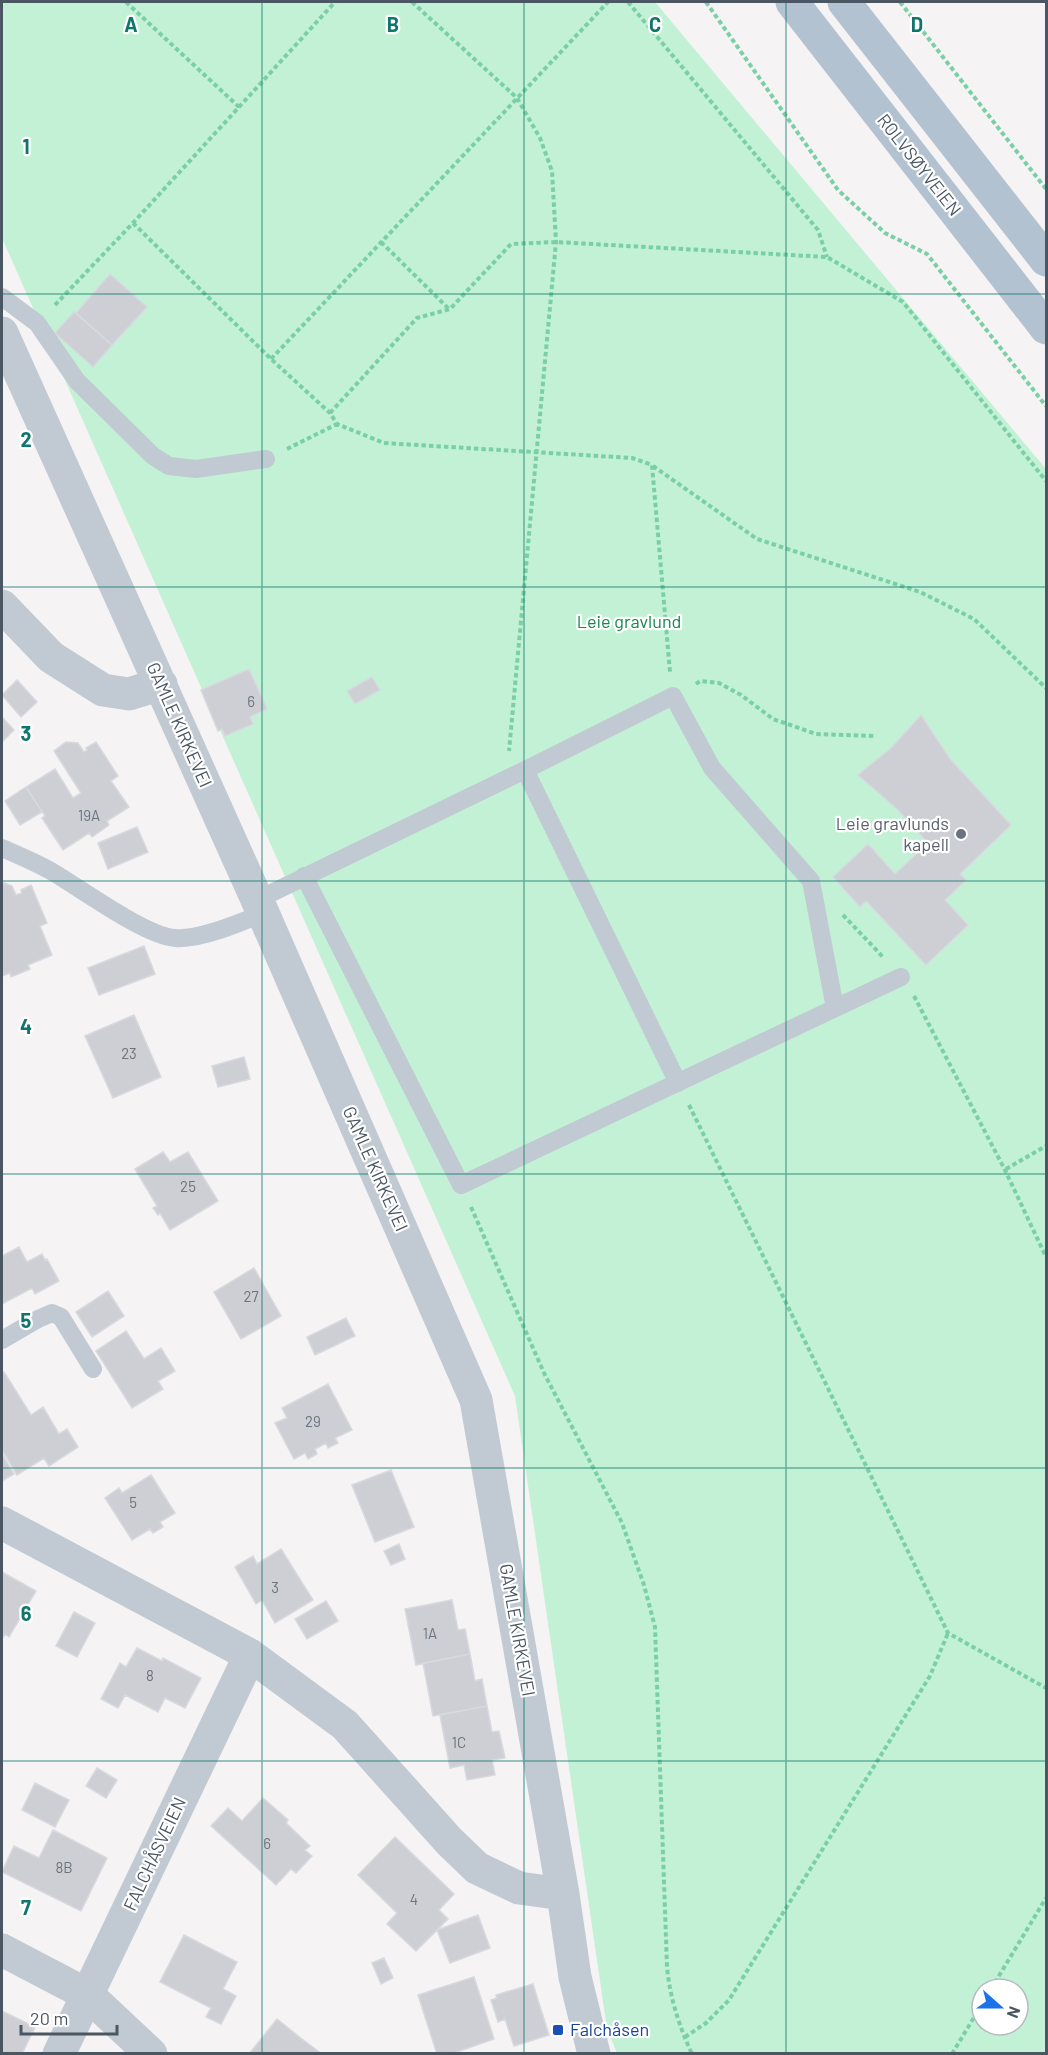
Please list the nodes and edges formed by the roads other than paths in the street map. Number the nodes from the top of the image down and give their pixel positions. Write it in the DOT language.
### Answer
graph roads {
  1 [pos="792,2"];
  2 [pos="844,2"];
  3 [pos="1047,260"];
  4 [pos="2,297"];
  5 [pos="1047,328"];
  6 [pos="2,333"];
  7 [pos="266,459"];
  8 [pos="2,606"];
  9 [pos="161,684"];
  10 [pos="525,770"];
  11 [pos="2,848"];
  12 [pos="304,876"];
  13 [pos="260,906"];
  14 [pos="901,977"];
  15 [pos="835,1008"];
  16 [pos="678,1083"];
  17 [pos="2,1340"];
  18 [pos="93,1368"];
  19 [pos="2,1523"];
  20 [pos="249,1655"];
  21 [pos="563,1894"];
  22 [pos="2,1950"];
  23 [pos="88,1995"];
  24 [pos="59,2054"];
  25 [pos="151,2054"];
  26 [pos="594,2054"];
  1 -- 5 [label="main road, ROLVSØYVEIEN"];
  2 -- 3 [label="main road"];
  4 -- 7 [label="lane"];
  6 -- 9 [label="street, GAMLE KIRKEVEI"];
  8 -- 9 [label="street"];
  9 -- 13 [label="street, GAMLE KIRKEVEI"];
  10 -- 12 [label="lane"];
  10 -- 15 [label="lane"];
  10 -- 16 [label="lane"];
  11 -- 13 [label="lane"];
  12 -- 13 [label="lane"];
  12 -- 16 [label="lane"];
  13 -- 21 [label="street, GAMLE KIRKEVEI"];
  14 -- 15 [label="lane"];
  15 -- 16 [label="lane"];
  17 -- 18 [label="lane"];
  19 -- 20 [label="street"];
  20 -- 21 [label="street"];
  20 -- 23 [label="street, FALCHÅSVEIEN"];
  21 -- 26 [label="street, GAMLE KIRKEVEI"];
  22 -- 23 [label="street"];
  23 -- 24 [label="street, FALCHÅSVEIEN"];
  23 -- 25 [label="street"];
}
